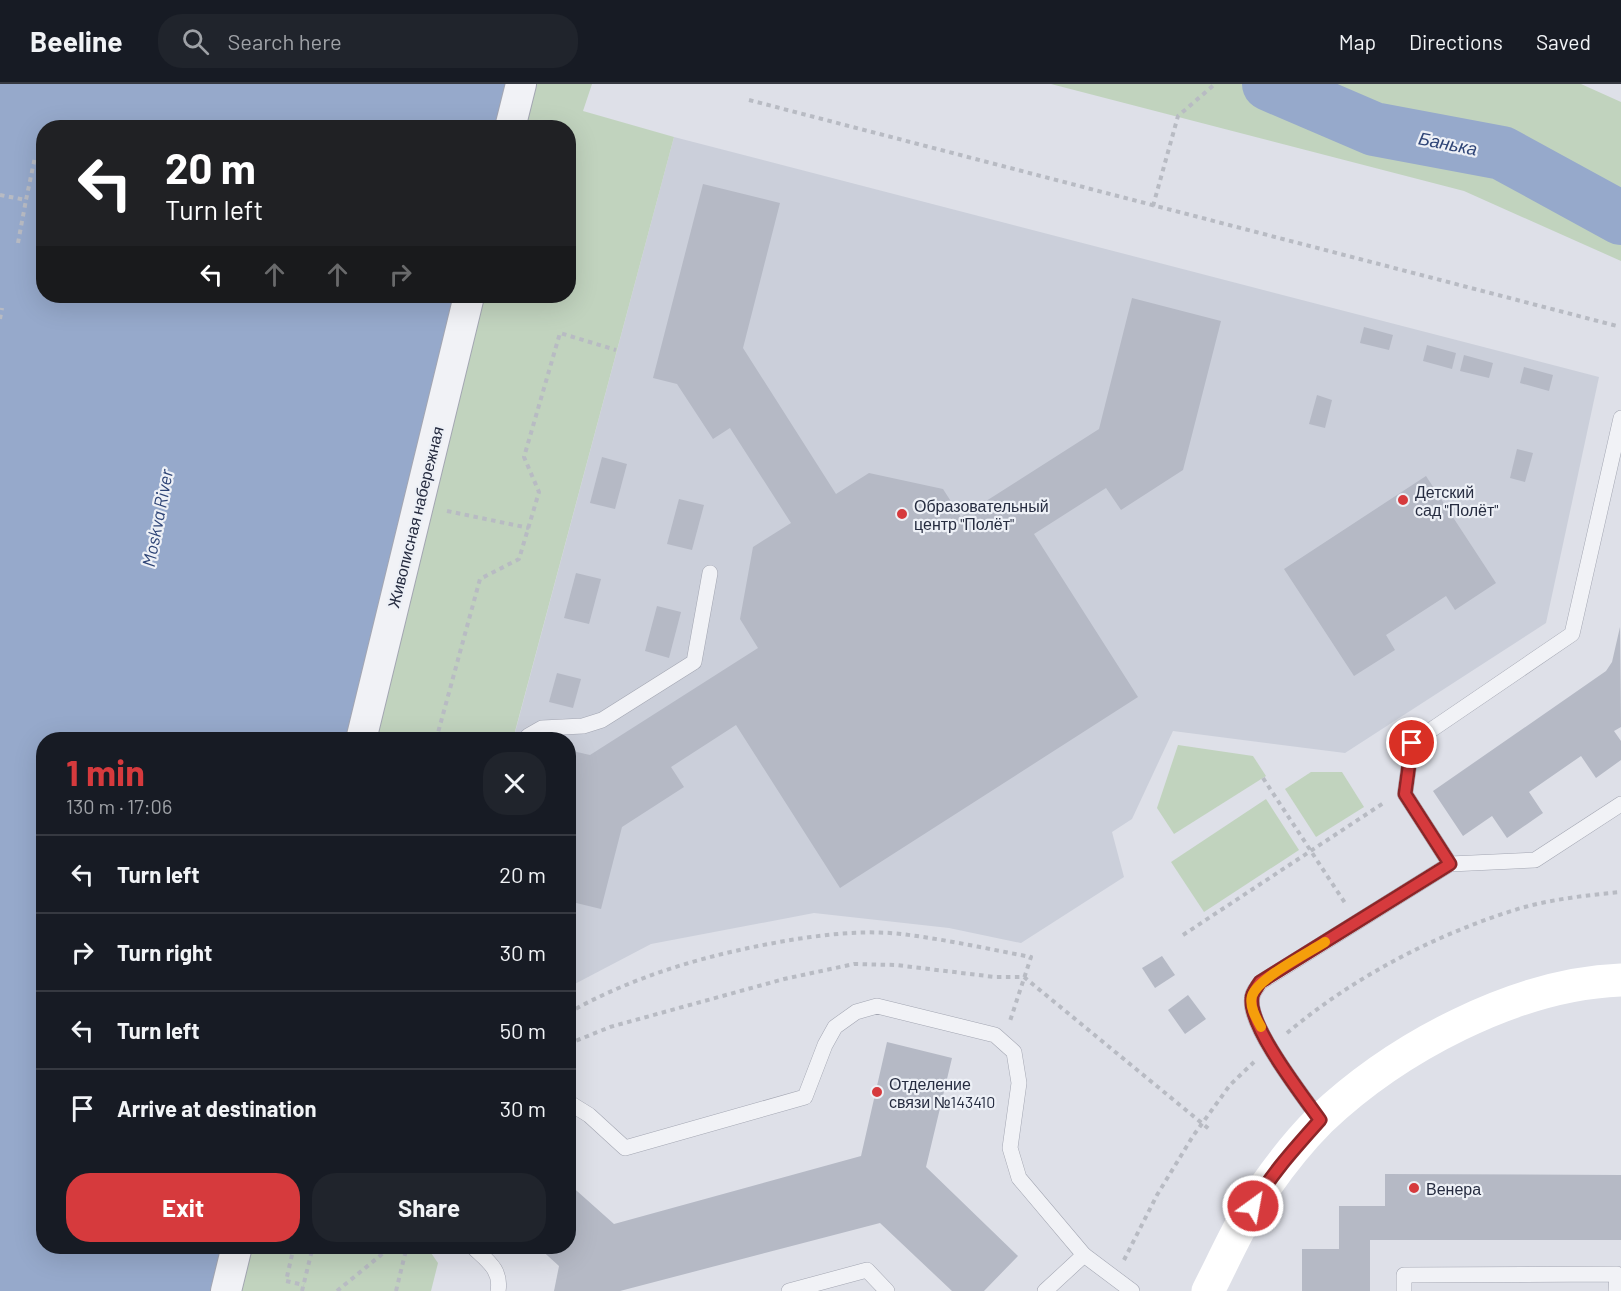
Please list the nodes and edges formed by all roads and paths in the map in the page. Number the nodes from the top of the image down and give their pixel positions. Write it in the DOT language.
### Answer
graph roads {
  1 [pos="521,84"];
  2 [pos="1215,84"];
  3 [pos="749,100"];
  4 [pos="512,120"];
  5 [pos="35,157"];
  6 [pos="0,195"];
  7 [pos="26,200"];
  8 [pos="1153,206"];
  9 [pos="18,243"];
  10 [pos="467,303"];
  11 [pos="2,308"];
  12 [pos="0,319"];
  13 [pos="1617,326"];
  14 [pos="616,350"];
  15 [pos="1621,418"];
  16 [pos="418,505"];
  17 [pos="529,528"];
  18 [pos="710,573"];
  19 [pos="363,732"];
  20 [pos="438,732"];
  21 [pos="534,732"];
  22 [pos="1263,778"];
  23 [pos="1405,794"];
  24 [pos="1621,804"];
  25 [pos="1311,851"];
  26 [pos="1450,864"];
  27 [pos="1621,892"];
  28 [pos="1357,922"];
  29 [pos="1183,934"];
  30 [pos="1621,980"];
  31 [pos="576,1008"];
  32 [pos="1003,1042"];
  33 [pos="1270,1047"];
  34 [pos="576,1107"];
  35 [pos="1320,1120"];
  36 [pos="235,1254"];
  37 [pos="292,1254"];
  38 [pos="311,1254"];
  39 [pos="382,1254"];
  40 [pos="405,1254"];
  41 [pos="480,1254"];
  42 [pos="1084,1255"];
  43 [pos="1115,1278"];
  44 [pos="304,1285"];
  45 [pos="226,1291"];
  46 [pos="303,1291"];
  47 [pos="337,1291"];
  48 [pos="396,1291"];
  49 [pos="498,1291"];
  50 [pos="789,1291"];
  51 [pos="887,1291"];
  52 [pos="1045,1291"];
  53 [pos="1132,1291"];
  54 [pos="1208,1291"];
  55 [pos="1404,1291"];
  56 [pos="1617,1291"];
  1 -- 4 [label="street"];
  2 -- 8 [label="path"];
  3 -- 8 [label="path"];
  5 -- 7 [label="path"];
  6 -- 7 [label="path"];
  7 -- 9 [label="path"];
  8 -- 13 [label="path"];
  10 -- 16 [label="street, Живописная набережная"];
  11 -- 12 [label="path"];
  14 -- 17 [label="path"];
  15 -- 23 [label="lane"];
  16 -- 17 [label="path"];
  16 -- 19 [label="street, Живописная набережная"];
  17 -- 20 [label="path"];
  18 -- 21 [label="lane"];
  22 -- 25 [label="path"];
  23 -- 25 [label="path"];
  23 -- 26 [label="lane"];
  24 -- 26 [label="lane"];
  25 -- 28 [label="path"];
  25 -- 29 [label="path"];
  26 -- 28 [label="lane"];
  27 -- 33 [label="path"];
  28 -- 33 [label="lane"];
  30 -- 35 [label="main road"];
  31 -- 32 [label="path"];
  32 -- 34 [label="lane"];
  32 -- 42 [label="lane"];
  33 -- 35 [label="lane"];
  33 -- 43 [label="path"];
  35 -- 54 [label="main road"];
  36 -- 45 [label="street"];
  37 -- 44 [label="path"];
  38 -- 44 [label="path"];
  39 -- 47 [label="path"];
  40 -- 48 [label="path"];
  41 -- 49 [label="lane"];
  42 -- 43 [label="lane"];
  42 -- 52 [label="lane"];
  43 -- 53 [label="lane"];
  44 -- 46 [label="path"];
  50 -- 51 [label="lane"];
  55 -- 56 [label="lane"];
}
